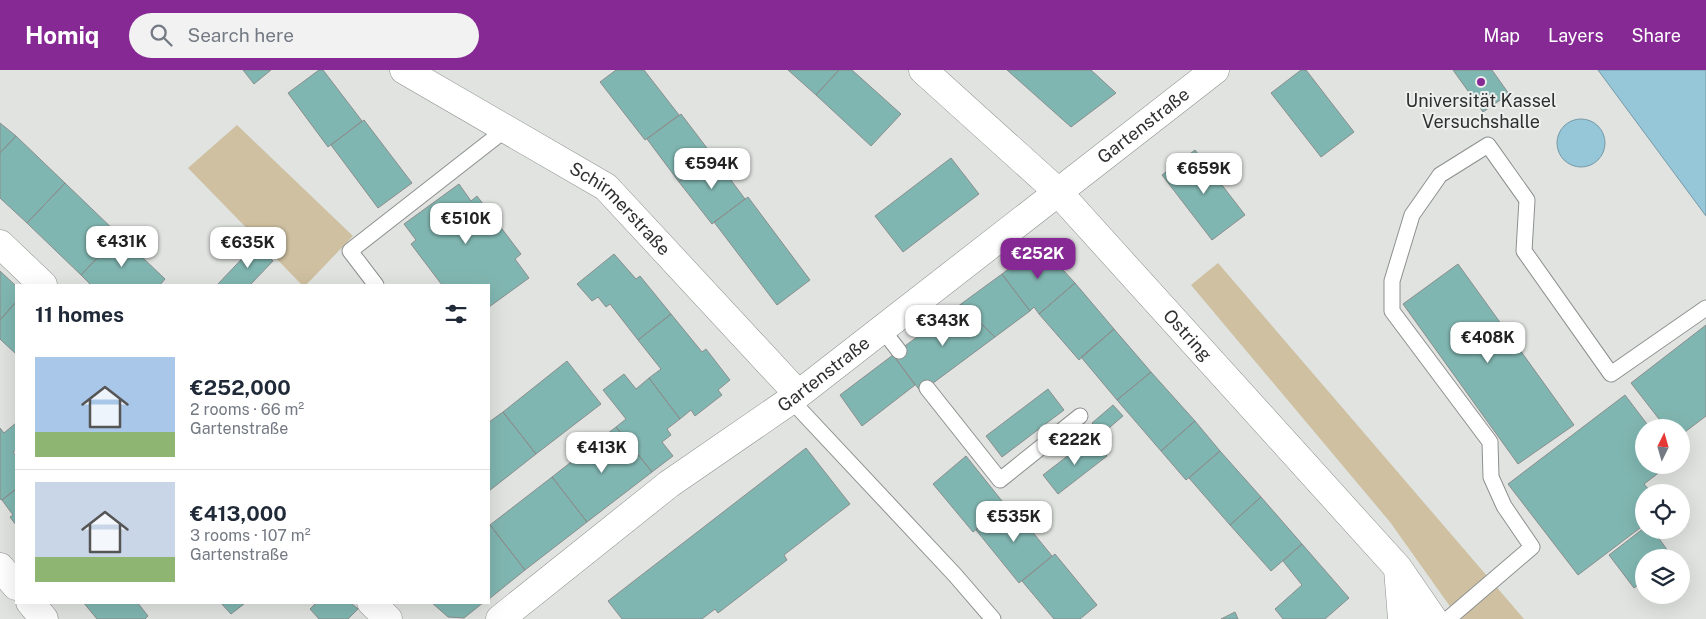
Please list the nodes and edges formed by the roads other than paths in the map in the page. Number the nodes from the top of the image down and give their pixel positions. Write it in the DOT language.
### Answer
graph roads {
  1 [pos="404,70"];
  2 [pos="923,70"];
  3 [pos="1204,74"];
  4 [pos="506,129"];
  5 [pos="1057,191"];
  6 [pos="0,244"];
  7 [pos="42,284"];
  8 [pos="375,284"];
  9 [pos="1706,308"];
  10 [pos="882,329"];
  11 [pos="899,351"];
  12 [pos="927,388"];
  13 [pos="794,397"];
  14 [pos="1080,416"];
  15 [pos="0,567"];
  16 [pos="1398,568"];
  17 [pos="15,585"];
  18 [pos="32,604"];
  19 [pos="372,604"];
  20 [pos="44,619"];
  21 [pos="388,619"];
  22 [pos="500,619"];
  23 [pos="993,619"];
  24 [pos="1402,619"];
  25 [pos="1433,619"];
  26 [pos="1448,619"];
  1 -- 4 [label="street, Schirmerstraße"];
  2 -- 5 [label="street, Ostring"];
  3 -- 5 [label="street, Gartenstraße"];
  4 -- 8 [label="lane"];
  4 -- 13 [label="street, Schirmerstraße"];
  5 -- 10 [label="street, Gartenstraße"];
  5 -- 16 [label="street, Ostring"];
  6 -- 7 [label="street"];
  9 -- 26 [label="lane"];
  10 -- 11 [label="lane"];
  10 -- 13 [label="street, Gartenstraße"];
  12 -- 14 [label="lane"];
  13 -- 22 [label="street, Gartenstraße"];
  13 -- 23 [label="lane"];
  15 -- 17 [label="street"];
  16 -- 24 [label="street"];
  16 -- 25 [label="street, Ostring"];
  18 -- 20 [label="street"];
  19 -- 21 [label="street"];
}
